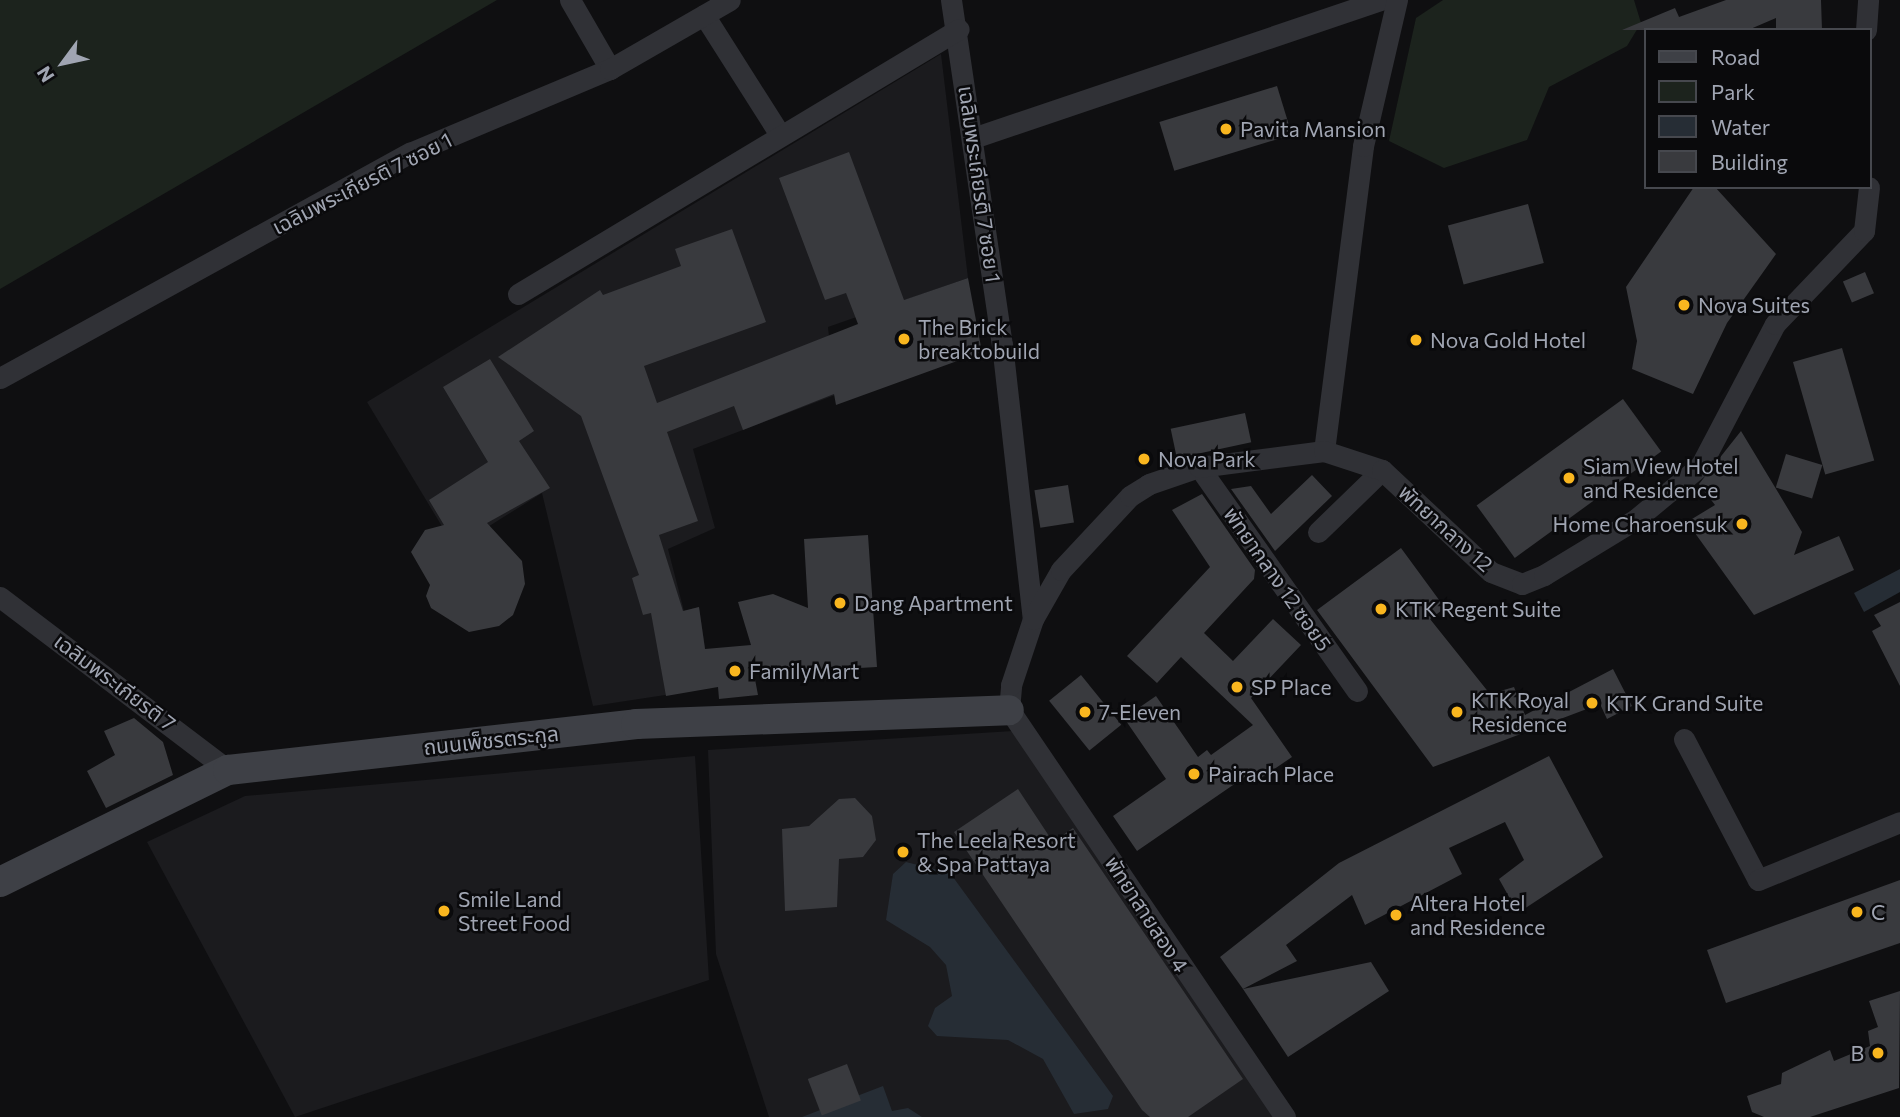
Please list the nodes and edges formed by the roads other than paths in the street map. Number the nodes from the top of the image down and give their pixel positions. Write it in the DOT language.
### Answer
graph roads {
  1 [pos="570,0"];
  2 [pos="730,0"];
  3 [pos="951,0"];
  4 [pos="1380,0"];
  5 [pos="1397,0"];
  6 [pos="1868,0"];
  7 [pos="704,15"];
  8 [pos="1866,28"];
  9 [pos="959,29"];
  10 [pos="610,69"];
  11 [pos="779,133"];
  12 [pos="973,138"];
  13 [pos="1869,189"];
  14 [pos="518,294"];
  15 [pos="0,378"];
  16 [pos="1324,451"];
  17 [pos="1199,467"];
  18 [pos="1382,470"];
  19 [pos="1318,532"];
  20 [pos="0,597"];
  21 [pos="1033,619"];
  22 [pos="1357,691"];
  23 [pos="1009,710"];
  24 [pos="1684,739"];
  25 [pos="228,770"];
  26 [pos="1900,822"];
  27 [pos="0,882"];
  28 [pos="1285,1117"];
  1 -- 10 [label="street"];
  2 -- 7 [label="street, เฉลิมพระเกียรติ 7 ซอย 1"];
  3 -- 9 [label="street, เฉลิมพระเกียรติ 7 ซอย 1"];
  4 -- 12 [label="street"];
  5 -- 16 [label="street"];
  6 -- 8 [label="street"];
  7 -- 10 [label="street, เฉลิมพระเกียรติ 7 ซอย 1"];
  7 -- 11 [label="street"];
  9 -- 11 [label="street"];
  9 -- 12 [label="street, เฉลิมพระเกียรติ 7 ซอย 1"];
  10 -- 15 [label="street, เฉลิมพระเกียรติ 7 ซอย 1"];
  11 -- 14 [label="street"];
  12 -- 21 [label="street, เฉลิมพระเกียรติ 7 ซอย 1"];
  13 -- 18 [label="street, พัทยากลาง 12"];
  16 -- 17 [label="street, พัทยากลาง 12"];
  16 -- 18 [label="street, พัทยากลาง 12"];
  17 -- 21 [label="street, พัทยากลาง 12"];
  17 -- 22 [label="street, พัทยากลาง 12 ซอย5"];
  18 -- 19 [label="street"];
  20 -- 25 [label="street, เฉลิมพระเกียรติ 7"];
  21 -- 23 [label="street, พัทยากลาง 12"];
  23 -- 25 [label="street, ถนนเพ็ชรตระกูล"];
  23 -- 28 [label="street, พัทยาสายสอง 4"];
  24 -- 26 [label="street"];
  25 -- 27 [label="street, ถนนเพ็ชรตระกูล"];
}
